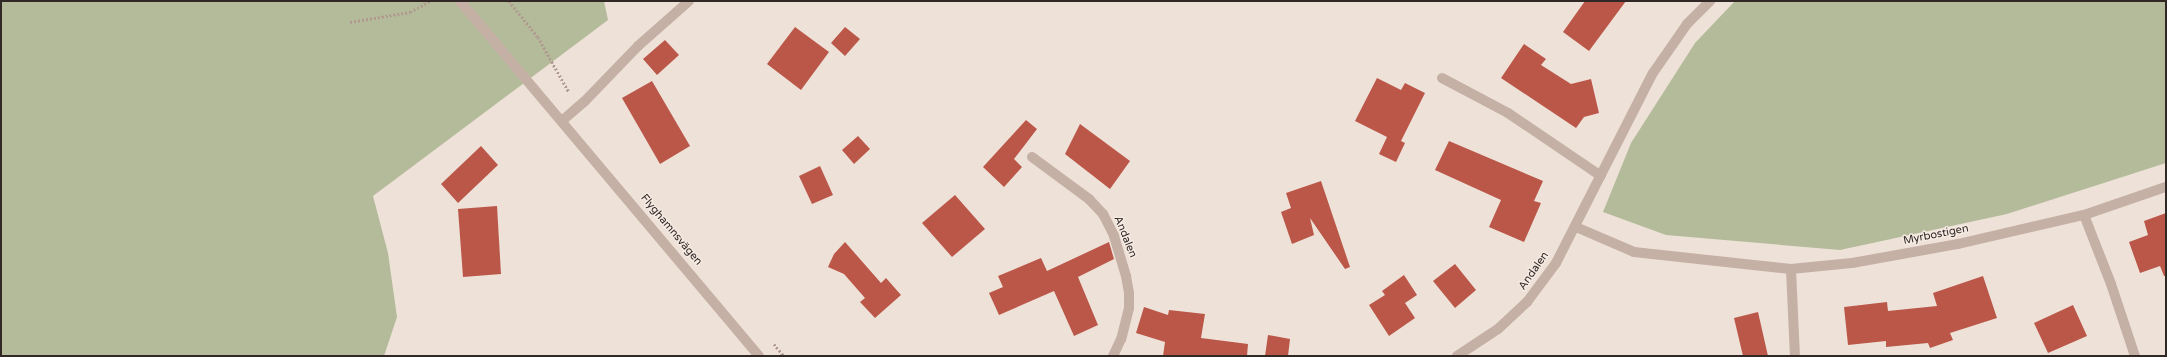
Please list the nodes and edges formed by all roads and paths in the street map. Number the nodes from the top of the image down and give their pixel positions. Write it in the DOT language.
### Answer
graph roads {
  1 [pos="430,1"];
  2 [pos="460,1"];
  3 [pos="508,1"];
  4 [pos="689,1"];
  5 [pos="1710,1"];
  6 [pos="350,22"];
  7 [pos="1442,78"];
  8 [pos="578,107"];
  9 [pos="563,120"];
  10 [pos="1032,157"];
  11 [pos="1601,176"];
  12 [pos="2166,187"];
  13 [pos="2084,215"];
  14 [pos="1576,227"];
  15 [pos="1791,269"];
  16 [pos="771,341"];
  17 [pos="760,356"];
  18 [pos="784,356"];
  19 [pos="1113,356"];
  20 [pos="1457,356"];
  21 [pos="1795,356"];
  22 [pos="2134,356"];
  1 -- 6 [label="path"];
  2 -- 9 [label="street, Flyghamnsvägen"];
  3 -- 8 [label="path"];
  4 -- 8 [label="street"];
  5 -- 11 [label="street, Andalen"];
  7 -- 11 [label="street"];
  8 -- 9 [label="street"];
  9 -- 17 [label="street, Flyghamnsvägen"];
  10 -- 19 [label="street, Andalen"];
  11 -- 14 [label="street, Andalen"];
  12 -- 13 [label="street, Myrbostigen"];
  13 -- 15 [label="street, Myrbostigen"];
  13 -- 22 [label="street"];
  14 -- 15 [label="street, Myrbostigen"];
  14 -- 20 [label="street, Andalen"];
  15 -- 21 [label="street"];
  16 -- 18 [label="path"];
}
